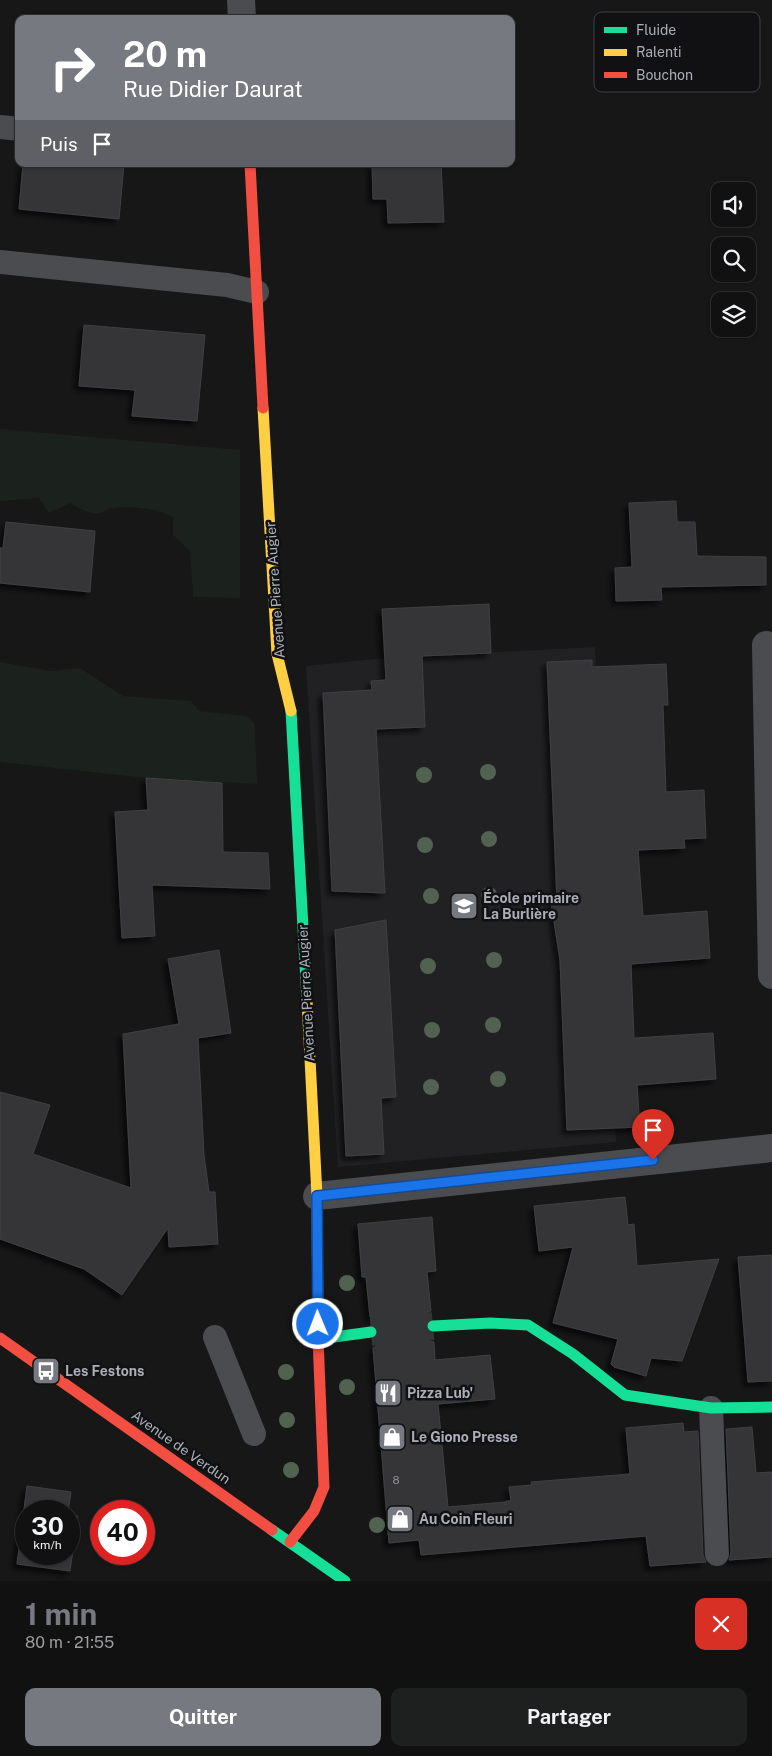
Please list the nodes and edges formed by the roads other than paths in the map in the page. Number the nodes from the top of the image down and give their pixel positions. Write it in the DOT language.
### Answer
graph roads {
  1 [pos="241,0"];
  2 [pos="242,15"];
  3 [pos="0,128"];
  4 [pos="15,129"];
  5 [pos="250,167"];
  6 [pos="0,262"];
  7 [pos="257,292"];
  8 [pos="766,645"];
  9 [pos="772,974"];
  10 [pos="772,1148"];
  11 [pos="317,1196"];
  12 [pos="433,1326"];
  13 [pos="372,1332"];
  14 [pos="215,1337"];
  15 [pos="0,1338"];
  16 [pos="318,1339"];
  17 [pos="772,1407"];
  18 [pos="711,1408"];
  19 [pos="254,1434"];
  20 [pos="290,1542"];
  21 [pos="717,1554"];
  22 [pos="344,1581"];
  1 -- 2 [label="street"];
  3 -- 4 [label="lane"];
  5 -- 7 [label="street, Avenue Pierre Augier"];
  6 -- 7 [label="lane"];
  7 -- 11 [label="street, Avenue Pierre Augier"];
  8 -- 9 [label="street"];
  10 -- 11 [label="street"];
  11 -- 16 [label="street, Avenue Pierre Augier"];
  12 -- 18 [label="street"];
  13 -- 16 [label="street"];
  14 -- 19 [label="lane"];
  15 -- 20 [label="street, Avenue de Verdun"];
  16 -- 20 [label="street, Avenue Pierre Augier"];
  17 -- 18 [label="street"];
  18 -- 21 [label="lane"];
  20 -- 22 [label="street, Avenue de Verdun"];
}
